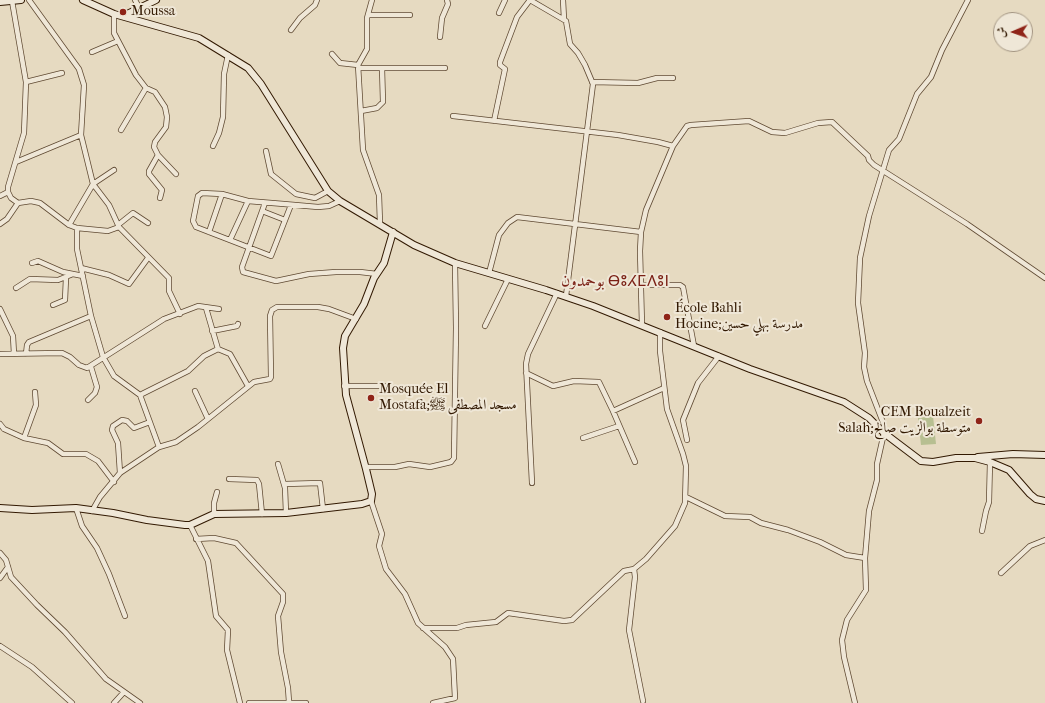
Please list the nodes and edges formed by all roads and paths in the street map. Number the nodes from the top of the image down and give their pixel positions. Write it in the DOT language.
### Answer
graph roads {
  1 [pos="21,0"];
  2 [pos="28,0"];
  3 [pos="83,0"];
  4 [pos="135,0"];
  5 [pos="156,0"];
  6 [pos="317,0"];
  7 [pos="372,0"];
  8 [pos="447,0"];
  9 [pos="505,0"];
  10 [pos="530,0"];
  11 [pos="563,0"];
  12 [pos="968,0"];
  13 [pos="12,1"];
  14 [pos="0,2"];
  15 [pos="140,8"];
  16 [pos="499,13"];
  17 [pos="114,14"];
  18 [pos="368,15"];
  19 [pos="410,15"];
  20 [pos="123,16"];
  21 [pos="564,19"];
  22 [pos="291,30"];
  23 [pos="440,37"];
  24 [pos="118,41"];
  25 [pos="92,52"];
  26 [pos="332,54"];
  27 [pos="228,55"];
  28 [pos="358,67"];
  29 [pos="382,68"];
  30 [pos="445,68"];
  31 [pos="62,73"];
  32 [pos="673,78"];
  33 [pos="26,82"];
  34 [pos="592,82"];
  35 [pos="146,88"];
  36 [pos="360,111"];
  37 [pos="453,116"];
  38 [pos="494,121"];
  39 [pos="121,130"];
  40 [pos="586,131"];
  41 [pos="81,135"];
  42 [pos="213,146"];
  43 [pos="673,146"];
  44 [pos="266,151"];
  45 [pos="158,155"];
  46 [pos="16,162"];
  47 [pos="114,170"];
  48 [pos="882,170"];
  49 [pos="176,174"];
  50 [pos="93,184"];
  51 [pos="328,191"];
  52 [pos="8,192"];
  53 [pos="222,194"];
  54 [pos="0,196"];
  55 [pos="160,198"];
  56 [pos="248,201"];
  57 [pos="340,201"];
  58 [pos="18,203"];
  59 [pos="265,203"];
  60 [pos="290,205"];
  61 [pos="262,211"];
  62 [pos="285,220"];
  63 [pos="148,223"];
  64 [pos="380,223"];
  65 [pos="0,224"];
  66 [pos="68,224"];
  67 [pos="575,225"];
  68 [pos="118,226"];
  69 [pos="77,228"];
  70 [pos="209,232"];
  71 [pos="393,232"];
  72 [pos="641,232"];
  73 [pos="230,240"];
  74 [pos="249,248"];
  75 [pos="148,258"];
  76 [pos="32,263"];
  77 [pos="455,263"];
  78 [pos="81,268"];
  79 [pos="489,273"];
  80 [pos="73,274"];
  81 [pos="377,274"];
  82 [pos="83,276"];
  83 [pos="66,278"];
  84 [pos="1045,278"];
  85 [pos="508,279"];
  86 [pos="642,285"];
  87 [pos="16,288"];
  88 [pos="556,293"];
  89 [pos="566,296"];
  90 [pos="53,306"];
  91 [pos="206,308"];
  92 [pos="0,309"];
  93 [pos="219,310"];
  94 [pos="180,314"];
  95 [pos="91,316"];
  96 [pos="356,319"];
  97 [pos="238,324"];
  98 [pos="642,325"];
  99 [pos="485,326"];
  100 [pos="212,331"];
  101 [pos="660,332"];
  102 [pos="694,346"];
  103 [pos="218,349"];
  104 [pos="0,354"];
  105 [pos="14,354"];
  106 [pos="26,354"];
  107 [pos="719,356"];
  108 [pos="103,357"];
  109 [pos="91,367"];
  110 [pos="526,373"];
  111 [pos="248,386"];
  112 [pos="344,386"];
  113 [pos="384,386"];
  114 [pos="664,388"];
  115 [pos="195,391"];
  116 [pos="34,392"];
  117 [pos="140,395"];
  118 [pos="88,400"];
  119 [pos="614,411"];
  120 [pos="208,419"];
  121 [pos="150,422"];
  122 [pos="0,424"];
  123 [pos="619,426"];
  124 [pos="884,433"];
  125 [pos="24,438"];
  126 [pos="583,438"];
  127 [pos="687,440"];
  128 [pos="159,447"];
  129 [pos="1045,455"];
  130 [pos="975,458"];
  131 [pos="635,462"];
  132 [pos="990,462"];
  133 [pos="278,464"];
  134 [pos="366,467"];
  135 [pos="120,473"];
  136 [pos="229,479"];
  137 [pos="114,482"];
  138 [pos="532,483"];
  139 [pos="285,484"];
  140 [pos="217,492"];
  141 [pos="686,497"];
  142 [pos="371,501"];
  143 [pos="1045,501"];
  144 [pos="0,508"];
  145 [pos="76,508"];
  146 [pos="323,509"];
  147 [pos="92,511"];
  148 [pos="286,513"];
  149 [pos="214,514"];
  150 [pos="262,514"];
  151 [pos="190,525"];
  152 [pos="982,531"];
  153 [pos="196,539"];
  154 [pos="1045,540"];
  155 [pos="0,553"];
  156 [pos="865,558"];
  157 [pos="8,567"];
  158 [pos="634,569"];
  159 [pos="1001,573"];
  160 [pos="0,578"];
  161 [pos="126,616"];
  162 [pos="423,628"];
  163 [pos="0,646"];
  164 [pos="124,692"];
  165 [pos="643,701"];
  166 [pos="289,702"];
  167 [pos="72,703"];
  168 [pos="114,703"];
  169 [pos="140,703"];
  170 [pos="240,703"];
  171 [pos="249,703"];
  172 [pos="306,703"];
  173 [pos="433,703"];
  174 [pos="855,703"];
  1 -- 13 [label="main road"];
  2 -- 41 [label="street"];
  3 -- 17 [label="main road"];
  4 -- 15 [label="street"];
  5 -- 15 [label="main road"];
  6 -- 22 [label="street"];
  7 -- 18 [label="street"];
  8 -- 23 [label="street"];
  9 -- 16 [label="street"];
  10 -- 21 [label="street"];
  10 -- 38 [label="street"];
  11 -- 21 [label="street"];
  12 -- 48 [label="street"];
  13 -- 14 [label="main road"];
  13 -- 33 [label="street"];
  15 -- 20 [label="main road"];
  17 -- 20 [label="main road"];
  17 -- 24 [label="street"];
  18 -- 19 [label="street"];
  18 -- 28 [label="street"];
  20 -- 27 [label="main road"];
  21 -- 34 [label="street"];
  24 -- 25 [label="street"];
  24 -- 35 [label="street"];
  26 -- 28 [label="street"];
  27 -- 42 [label="street"];
  27 -- 51 [label="main road"];
  28 -- 29 [label="street"];
  28 -- 36 [label="street"];
  29 -- 30 [label="street"];
  29 -- 36 [label="street"];
  31 -- 33 [label="street"];
  32 -- 34 [label="street"];
  33 -- 46 [label="street"];
  34 -- 40 [label="street"];
  35 -- 39 [label="street"];
  35 -- 45 [label="street"];
  36 -- 64 [label="street"];
  37 -- 38 [label="street"];
  38 -- 40 [label="street"];
  40 -- 43 [label="street"];
  40 -- 67 [label="street"];
  41 -- 46 [label="street"];
  41 -- 50 [label="street"];
  43 -- 48 [label="street"];
  43 -- 72 [label="street"];
  44 -- 51 [label="street"];
  45 -- 49 [label="street"];
  45 -- 55 [label="street"];
  46 -- 52 [label="street"];
  47 -- 50 [label="street"];
  48 -- 84 [label="street"];
  48 -- 124 [label="street"];
  50 -- 66 [label="street"];
  50 -- 68 [label="street"];
  51 -- 57 [label="main road"];
  52 -- 54 [label="street"];
  52 -- 58 [label="street"];
  53 -- 56 [label="street"];
  53 -- 70 [label="street"];
  53 -- 70 [label="street"];
  56 -- 59 [label="street"];
  56 -- 73 [label="street"];
  57 -- 60 [label="street"];
  57 -- 64 [label="main road"];
  58 -- 65 [label="street"];
  58 -- 66 [label="street"];
  59 -- 60 [label="street"];
  59 -- 61 [label="street"];
  60 -- 62 [label="street"];
  61 -- 62 [label="street"];
  61 -- 74 [label="street"];
  62 -- 74 [label="street"];
  63 -- 68 [label="street"];
  64 -- 71 [label="main road"];
  66 -- 69 [label="street"];
  67 -- 72 [label="street"];
  67 -- 79 [label="street"];
  67 -- 89 [label="street"];
  68 -- 69 [label="street"];
  68 -- 75 [label="street"];
  69 -- 78 [label="street"];
  70 -- 73 [label="street"];
  71 -- 77 [label="main road"];
  71 -- 81 [label="main road"];
  72 -- 86 [label="street"];
  73 -- 74 [label="street"];
  74 -- 81 [label="street"];
  75 -- 78 [label="street"];
  75 -- 94 [label="street"];
  76 -- 80 [label="street"];
  77 -- 79 [label="main road"];
  77 -- 134 [label="street"];
  78 -- 82 [label="street"];
  79 -- 85 [label="main road"];
  80 -- 82 [label="street"];
  80 -- 83 [label="street"];
  81 -- 96 [label="main road"];
  82 -- 95 [label="street"];
  83 -- 87 [label="street"];
  83 -- 90 [label="street"];
  85 -- 88 [label="main road"];
  85 -- 99 [label="street"];
  86 -- 98 [label="street"];
  86 -- 102 [label="street"];
  88 -- 89 [label="main road"];
  88 -- 110 [label="street"];
  89 -- 98 [label="main road"];
  91 -- 93 [label="street"];
  91 -- 94 [label="street"];
  91 -- 100 [label="street"];
  92 -- 105 [label="street"];
  94 -- 108 [label="street"];
  95 -- 106 [label="street"];
  95 -- 108 [label="street"];
  96 -- 111 [label="street"];
  96 -- 112 [label="main road"];
  97 -- 100 [label="street"];
  98 -- 101 [label="main road"];
  100 -- 103 [label="street"];
  101 -- 102 [label="main road"];
  101 -- 114 [label="street"];
  102 -- 107 [label="main road"];
  103 -- 111 [label="street"];
  103 -- 117 [label="street"];
  104 -- 105 [label="street"];
  105 -- 106 [label="street"];
  106 -- 109 [label="street"];
  107 -- 124 [label="main road"];
  107 -- 127 [label="street"];
  108 -- 109 [label="street"];
  108 -- 117 [label="street"];
  109 -- 118 [label="street"];
  110 -- 119 [label="street"];
  110 -- 138 [label="street"];
  111 -- 120 [label="street"];
  112 -- 113 [label="street"];
  112 -- 134 [label="main road"];
  114 -- 119 [label="street"];
  114 -- 141 [label="street"];
  115 -- 120 [label="street"];
  116 -- 125 [label="street"];
  117 -- 121 [label="street"];
  119 -- 123 [label="street"];
  120 -- 128 [label="street"];
  121 -- 128 [label="street"];
  121 -- 135 [label="street"];
  122 -- 125 [label="street"];
  123 -- 126 [label="street"];
  123 -- 131 [label="street"];
  124 -- 130 [label="main road"];
  124 -- 156 [label="street"];
  125 -- 137 [label="street"];
  128 -- 135 [label="street"];
  129 -- 130 [label="main road"];
  130 -- 132 [label="main road"];
  132 -- 143 [label="main road"];
  132 -- 152 [label="street"];
  133 -- 139 [label="street"];
  134 -- 142 [label="main road"];
  135 -- 137 [label="street"];
  136 -- 150 [label="street"];
  137 -- 147 [label="street"];
  139 -- 146 [label="street"];
  139 -- 148 [label="street"];
  140 -- 149 [label="street"];
  141 -- 156 [label="street"];
  141 -- 158 [label="street"];
  142 -- 146 [label="main road"];
  142 -- 162 [label="street"];
  144 -- 145 [label="main road"];
  145 -- 147 [label="main road"];
  145 -- 161 [label="street"];
  146 -- 148 [label="main road"];
  147 -- 151 [label="main road"];
  148 -- 150 [label="main road"];
  149 -- 150 [label="main road"];
  149 -- 151 [label="main road"];
  151 -- 153 [label="street"];
  153 -- 166 [label="street"];
  153 -- 170 [label="street"];
  154 -- 159 [label="street"];
  155 -- 157 [label="street"];
  156 -- 174 [label="street"];
  157 -- 160 [label="street"];
  157 -- 164 [label="street"];
  158 -- 162 [label="street"];
  158 -- 165 [label="street"];
  162 -- 173 [label="street"];
  163 -- 167 [label="street"];
  164 -- 168 [label="street"];
  164 -- 169 [label="street"];
  166 -- 171 [label="street"];
  166 -- 172 [label="street"];
}
